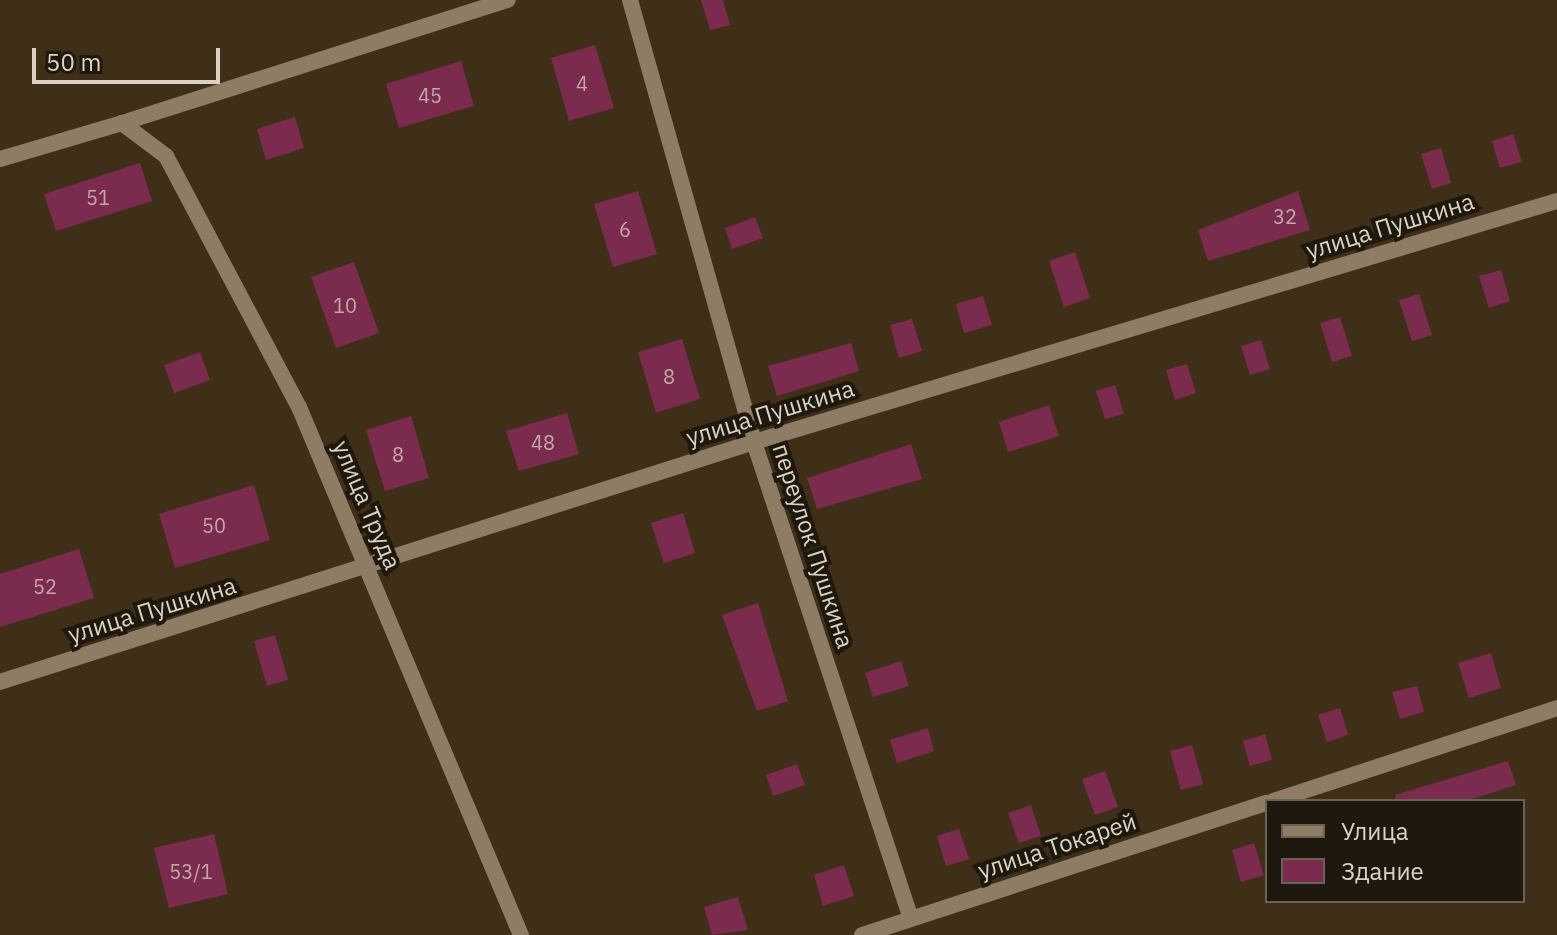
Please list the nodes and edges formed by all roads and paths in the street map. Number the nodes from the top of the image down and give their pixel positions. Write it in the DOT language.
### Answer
graph roads {
  1 [pos="508,0"];
  2 [pos="630,0"];
  3 [pos="122,123"];
  4 [pos="0,159"];
  5 [pos="1557,201"];
  6 [pos="754,442"];
  7 [pos="368,569"];
  8 [pos="0,682"];
  9 [pos="1557,708"];
  10 [pos="1279,799"];
  11 [pos="1265,804"];
  12 [pos="911,919"];
  13 [pos="521,935"];
  14 [pos="862,935"];
  1 -- 3 [label="street"];
  2 -- 6 [label="street, переулок Пушкина"];
  3 -- 4 [label="street"];
  3 -- 7 [label="street, улица Труда"];
  5 -- 6 [label="street, улица Пушкина"];
  6 -- 7 [label="street, улица Пушкина"];
  6 -- 12 [label="street, переулок Пушкина"];
  7 -- 8 [label="street, улица Пушкина"];
  7 -- 13 [label="street, улица Труда"];
  9 -- 10 [label="street"];
  11 -- 12 [label="street, улица Токарей"];
  12 -- 14 [label="street, улица Токарей"];
}
